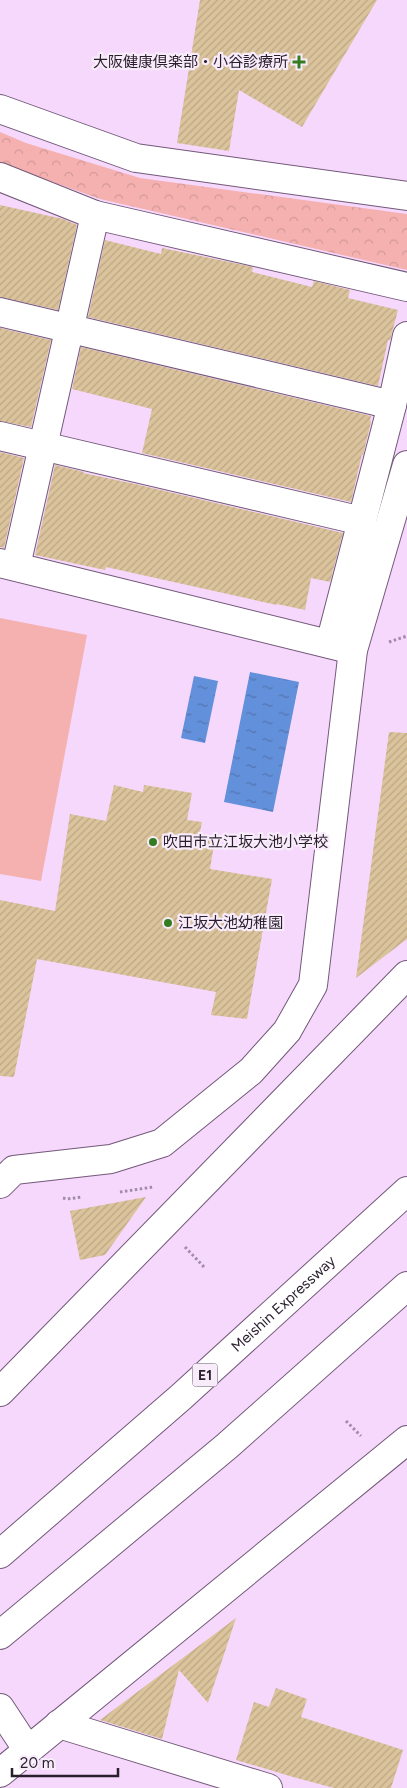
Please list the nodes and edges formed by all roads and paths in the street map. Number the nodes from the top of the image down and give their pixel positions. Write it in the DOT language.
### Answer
graph roads {
  1 [pos="0,109"];
  2 [pos="0,177"];
  3 [pos="407,196"];
  4 [pos="94,215"];
  5 [pos="407,287"];
  6 [pos="0,312"];
  7 [pos="69,328"];
  8 [pos="407,336"];
  9 [pos="392,405"];
  10 [pos="0,436"];
  11 [pos="43,446"];
  12 [pos="407,466"];
  13 [pos="362,521"];
  14 [pos="8,564"];
  15 [pos="342,647"];
  16 [pos="407,975"];
  17 [pos="5,1172"];
  18 [pos="407,1191"];
  19 [pos="407,1286"];
  20 [pos="0,1392"];
  21 [pos="407,1440"];
  22 [pos="0,1554"];
  23 [pos="0,1635"];
  24 [pos="0,1708"];
  25 [pos="0,1724"];
  26 [pos="59,1724"];
  27 [pos="28,1749"];
  28 [pos="0,1773"];
  29 [pos="268,1788"];
  1 -- 3 [label="main road"];
  2 -- 4 [label="main road"];
  4 -- 5 [label="main road"];
  4 -- 7 [label="main road"];
  6 -- 7 [label="main road"];
  7 -- 9 [label="main road"];
  7 -- 11 [label="main road"];
  8 -- 9 [label="main road"];
  9 -- 13 [label="main road"];
  10 -- 11 [label="main road"];
  11 -- 13 [label="main road"];
  11 -- 14 [label="main road"];
  12 -- 15 [label="main road"];
  13 -- 15 [label="main road"];
  14 -- 15 [label="main road"];
  15 -- 17 [label="main road"];
  16 -- 20 [label="main road"];
  18 -- 22 [label="main road, Meishin Expressway / E1"];
  19 -- 23 [label="main road"];
  21 -- 26 [label="main road"];
  24 -- 27 [label="main road"];
  25 -- 27 [label="main road"];
  26 -- 27 [label="main road"];
  26 -- 29 [label="main road"];
  27 -- 28 [label="main road"];
}
